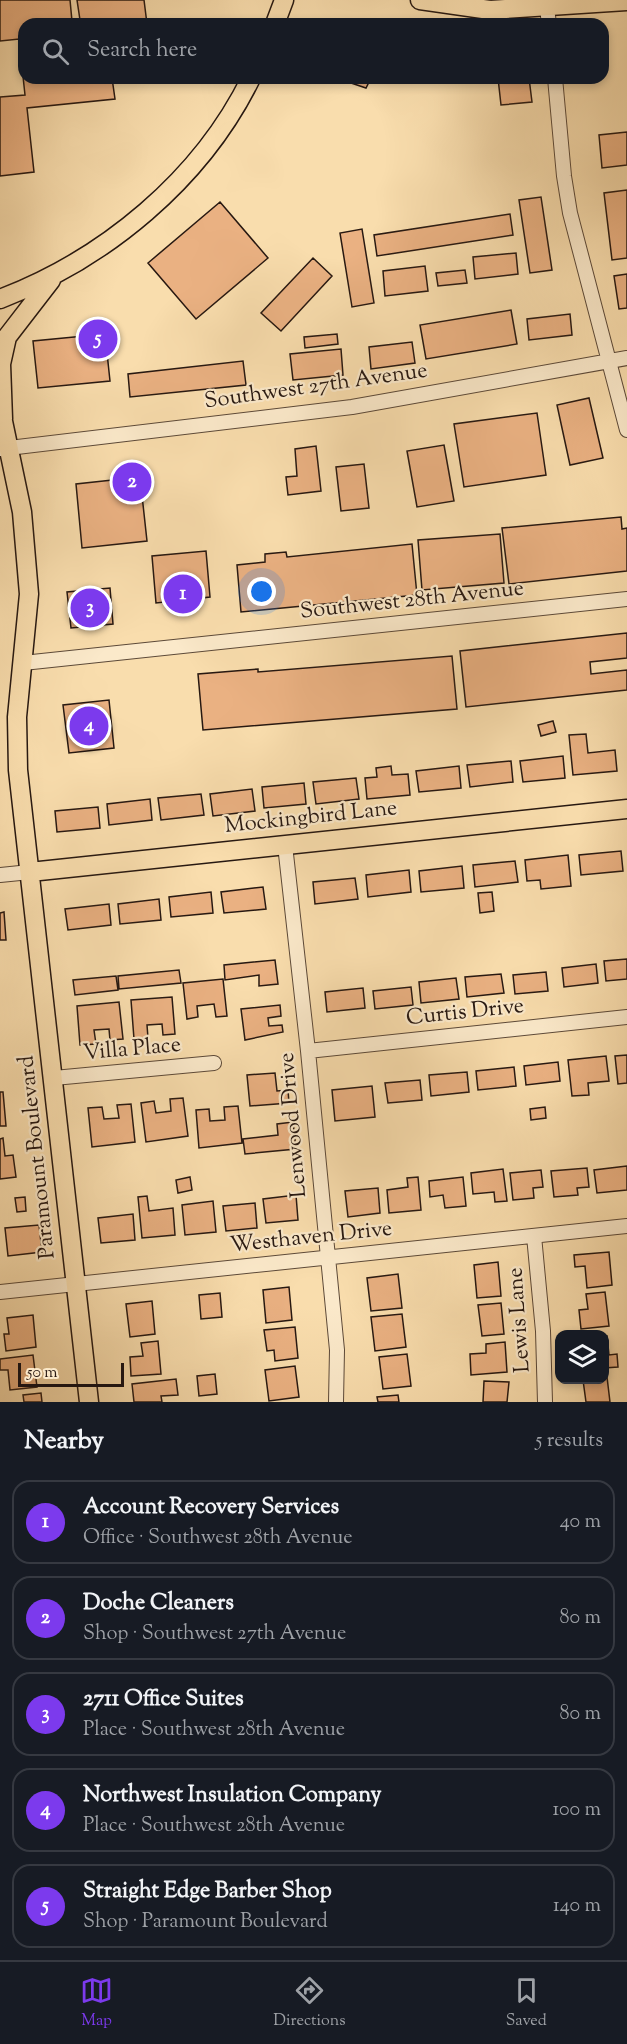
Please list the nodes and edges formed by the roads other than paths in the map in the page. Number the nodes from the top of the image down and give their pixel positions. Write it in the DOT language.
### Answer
graph roads {
  1 [pos="284,0"];
  2 [pos="420,0"];
  3 [pos="627,1"];
  4 [pos="548,16"];
  5 [pos="277,18"];
  6 [pos="248,84"];
  7 [pos="556,84"];
  8 [pos="56,274"];
  9 [pos="0,299"];
  10 [pos="627,358"];
  11 [pos="608,361"];
  12 [pos="1,413"];
  13 [pos="627,430"];
  14 [pos="5,448"];
  15 [pos="627,599"];
  16 [pos="23,663"];
  17 [pos="627,809"];
  18 [pos="285,845"];
  19 [pos="30,872"];
  20 [pos="0,875"];
  21 [pos="627,1017"];
  22 [pos="308,1051"];
  23 [pos="214,1063"];
  24 [pos="54,1078"];
  25 [pos="627,1226"];
  26 [pos="534,1236"];
  27 [pos="327,1257"];
  28 [pos="76,1284"];
  29 [pos="0,1292"];
  30 [pos="89,1402"];
  31 [pos="336,1402"];
  32 [pos="545,1402"];
  1 -- 5 [label="main road"];
  2 -- 4 [label="main road"];
  3 -- 4 [label="main road"];
  6 -- 8 [label="main road"];
  7 -- 11 [label="street"];
  8 -- 9 [label="main road"];
  8 -- 12 [label="main road, Paramount Boulevard"];
  10 -- 11 [label="street, Southwest 27th Avenue"];
  11 -- 13 [label="street"];
  11 -- 14 [label="street, Southwest 27th Avenue"];
  12 -- 14 [label="main road, Paramount Boulevard"];
  14 -- 16 [label="main road, Paramount Boulevard"];
  15 -- 16 [label="street, Southwest 28th Avenue"];
  16 -- 19 [label="main road, Paramount Boulevard"];
  17 -- 18 [label="main road, Mockingbird Lane"];
  18 -- 19 [label="main road, Mockingbird Lane"];
  18 -- 22 [label="street, Lenwood Drive"];
  19 -- 20 [label="street, Mockingbird Lane"];
  19 -- 24 [label="main road, Paramount Boulevard"];
  21 -- 22 [label="street, Curtis Drive"];
  22 -- 27 [label="street, Lenwood Drive"];
  23 -- 24 [label="street, Villa Place"];
  24 -- 28 [label="main road, Paramount Boulevard"];
  25 -- 26 [label="street, Westhaven Drive"];
  26 -- 27 [label="street, Westhaven Drive"];
  26 -- 32 [label="street, Lewis Lane"];
  27 -- 28 [label="street, Westhaven Drive"];
  27 -- 31 [label="street, Lenwood Drive"];
  28 -- 29 [label="street, Westhaven Drive"];
  28 -- 30 [label="main road, Paramount Boulevard"];
}
